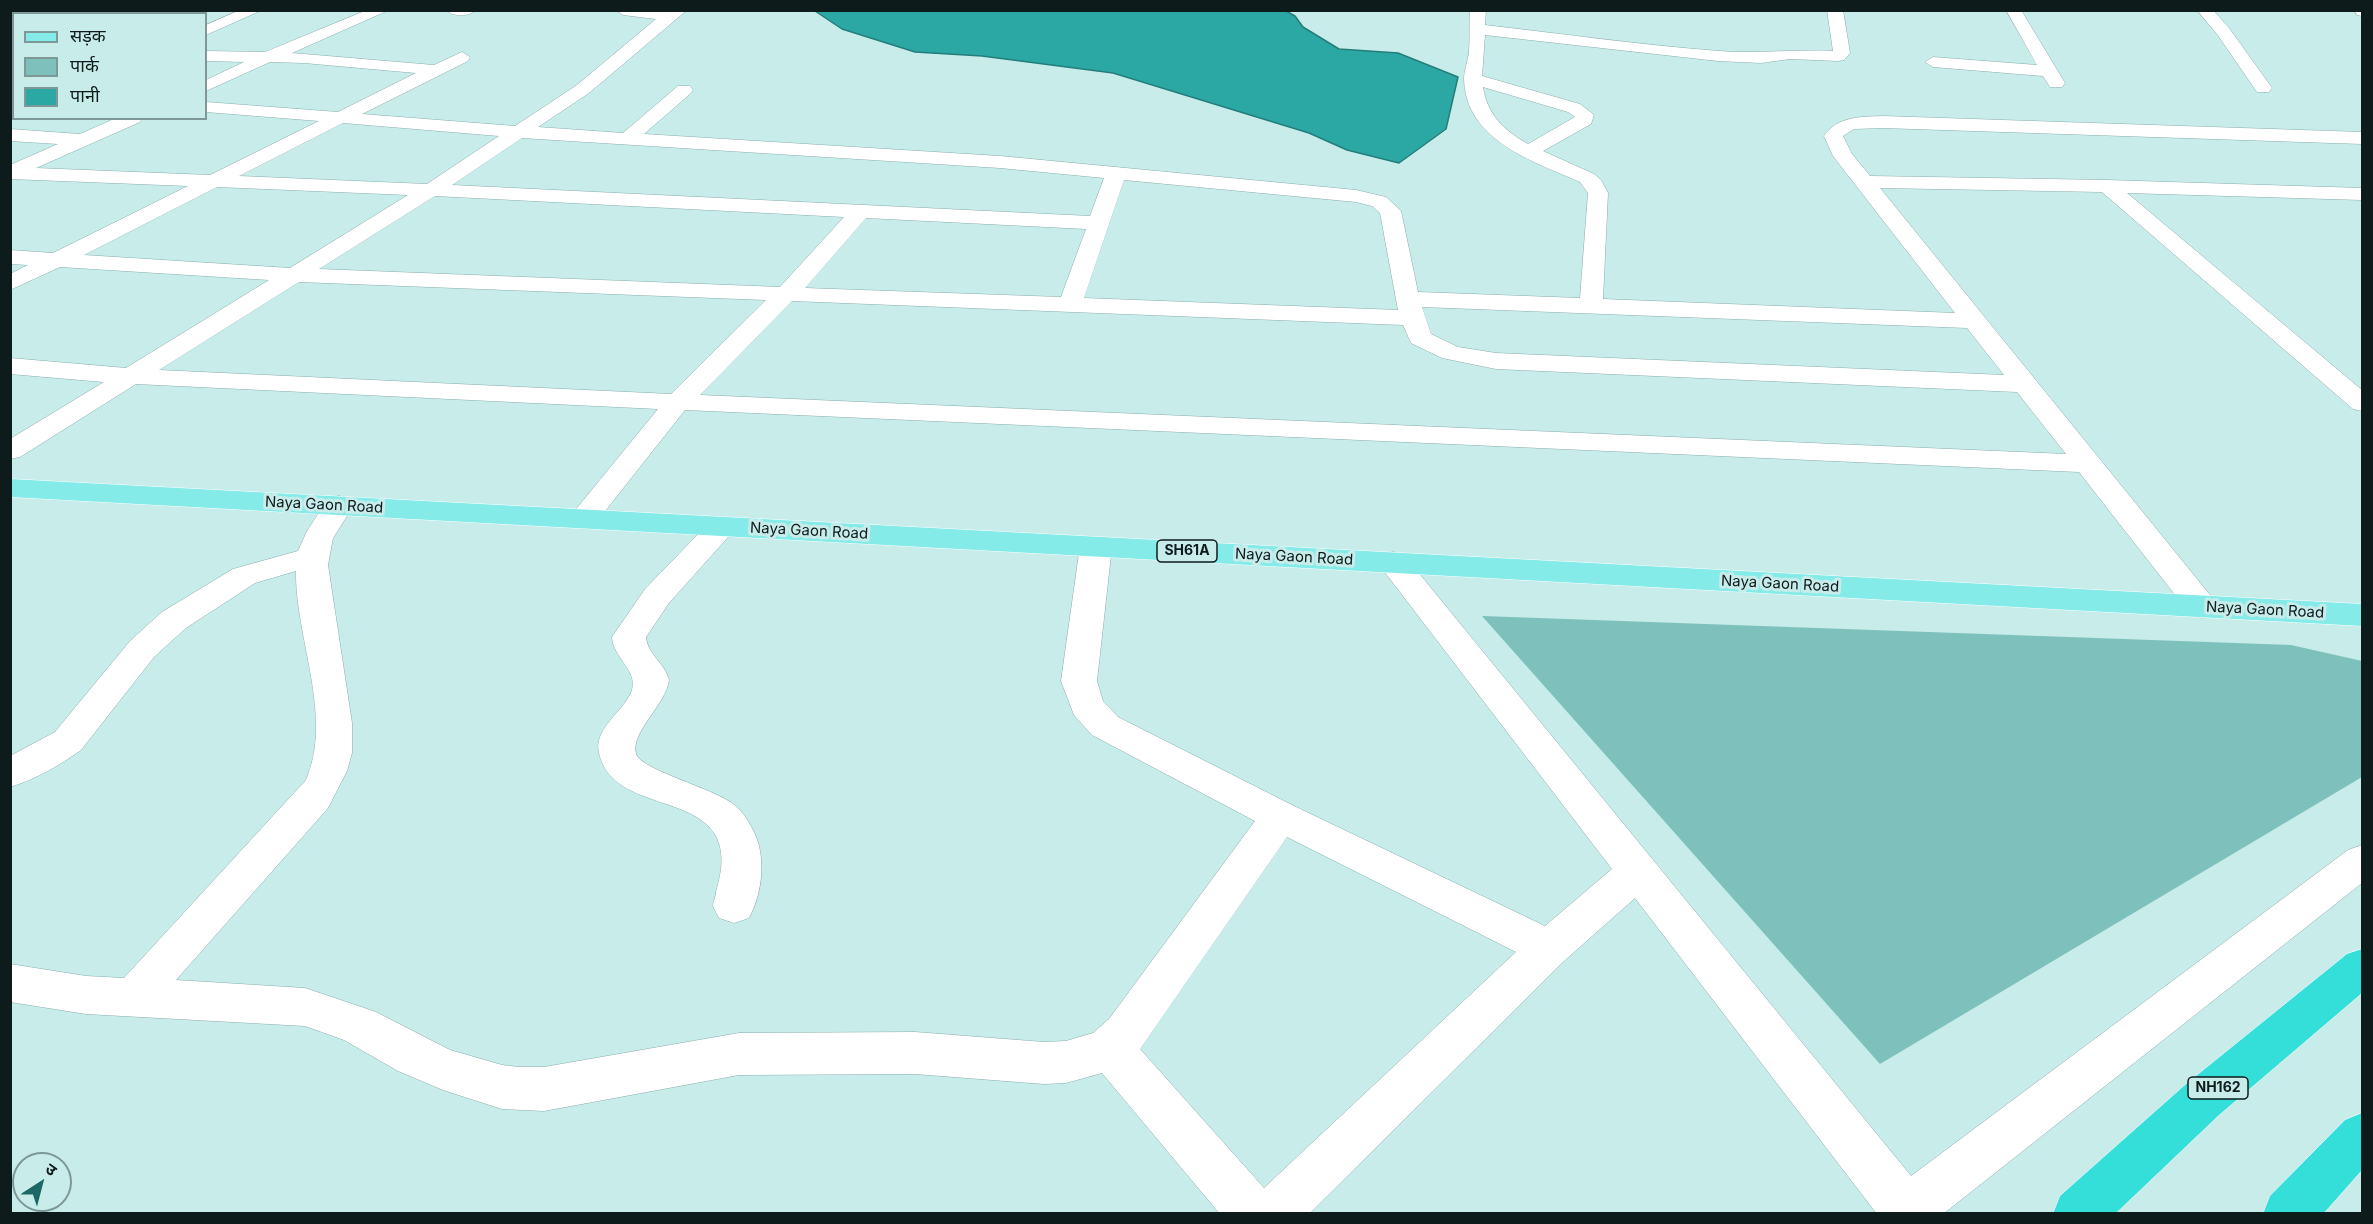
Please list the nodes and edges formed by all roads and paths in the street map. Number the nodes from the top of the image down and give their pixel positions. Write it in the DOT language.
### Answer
graph roads {
  1 [pos="255,10"];
  2 [pos="382,10"];
  3 [pos="453,10"];
  4 [pos="469,10"];
  5 [pos="623,10"];
  6 [pos="1835,10"];
  7 [pos="2013,10"];
  8 [pos="2204,10"];
  9 [pos="675,13"];
  10 [pos="1478,20"];
  11 [pos="207,30"];
  12 [pos="207,56"];
  13 [pos="268,57"];
  14 [pos="462,57"];
  15 [pos="1933,62"];
  16 [pos="436,70"];
  17 [pos="1473,79"];
  18 [pos="207,86"];
  19 [pos="2263,88"];
  20 [pos="684,90"];
  21 [pos="207,107"];
  22 [pos="343,118"];
  23 [pos="129,120"];
  24 [pos="519,132"];
  25 [pos="10,135"];
  26 [pos="628,138"];
  27 [pos="2362,138"];
  28 [pos="84,140"];
  29 [pos="1528,152"];
  30 [pos="10,173"];
  31 [pos="1116,173"];
  32 [pos="213,181"];
  33 [pos="1863,182"];
  34 [pos="2107,186"];
  35 [pos="431,190"];
  36 [pos="2362,194"];
  37 [pos="861,211"];
  38 [pos="1099,223"];
  39 [pos="10,257"];
  40 [pos="59,259"];
  41 [pos="294,275"];
  42 [pos="10,284"];
  43 [pos="786,294"];
  44 [pos="1070,305"];
  45 [pos="1590,306"];
  46 [pos="1411,309"];
  47 [pos="1974,321"];
  48 [pos="10,366"];
  49 [pos="130,376"];
  50 [pos="2024,384"];
  51 [pos="678,402"];
  52 [pos="2362,403"];
  53 [pos="10,451"];
  54 [pos="2088,464"];
  55 [pos="10,488"];
  56 [pos="339,505"];
  57 [pos="583,519"];
  58 [pos="723,526"];
  59 [pos="1096,546"];
  60 [pos="312,557"];
  61 [pos="1393,562"];
  62 [pos="2202,607"];
  63 [pos="2362,615"];
  64 [pos="10,773"];
  65 [pos="1280,816"];
  66 [pos="2362,861"];
  67 [pos="1638,871"];
  68 [pos="734,906"];
  69 [pos="1549,948"];
  70 [pos="2362,967"];
  71 [pos="10,983"];
  72 [pos="134,998"];
  73 [pos="1109,1047"];
  74 [pos="2362,1136"];
  75 [pos="1904,1212"];
  76 [pos="1253,1214"];
  77 [pos="1273,1214"];
  78 [pos="2078,1214"];
  79 [pos="2288,1214"];
  1 -- 11 [label="street"];
  2 -- 13 [label="street"];
  3 -- 4 [label="street"];
  5 -- 9 [label="street"];
  6 -- 10 [label="street"];
  7 -- 15 [label="street"];
  8 -- 19 [label="street"];
  9 -- 24 [label="street"];
  10 -- 17 [label="street"];
  12 -- 13 [label="street"];
  13 -- 16 [label="street"];
  13 -- 18 [label="street"];
  14 -- 16 [label="street"];
  16 -- 22 [label="street"];
  17 -- 29 [label="street"];
  17 -- 29 [label="street"];
  20 -- 26 [label="street"];
  21 -- 22 [label="street"];
  22 -- 24 [label="street"];
  22 -- 32 [label="street"];
  23 -- 28 [label="street"];
  24 -- 26 [label="street"];
  24 -- 35 [label="street"];
  25 -- 28 [label="street"];
  26 -- 31 [label="street"];
  27 -- 33 [label="street"];
  28 -- 30 [label="street"];
  29 -- 45 [label="street"];
  30 -- 32 [label="street"];
  31 -- 38 [label="street"];
  31 -- 46 [label="street"];
  32 -- 35 [label="street"];
  32 -- 40 [label="street"];
  33 -- 34 [label="street"];
  33 -- 47 [label="street"];
  34 -- 36 [label="street"];
  34 -- 52 [label="street"];
  35 -- 37 [label="street"];
  35 -- 41 [label="street"];
  37 -- 38 [label="street"];
  37 -- 43 [label="street"];
  38 -- 44 [label="street"];
  39 -- 40 [label="street"];
  40 -- 41 [label="street"];
  40 -- 42 [label="street"];
  41 -- 43 [label="street"];
  41 -- 49 [label="street"];
  43 -- 44 [label="street"];
  43 -- 51 [label="street"];
  44 -- 46 [label="street"];
  45 -- 46 [label="street"];
  45 -- 47 [label="street"];
  46 -- 50 [label="street"];
  47 -- 50 [label="street"];
  48 -- 49 [label="street"];
  49 -- 51 [label="street"];
  49 -- 53 [label="street"];
  50 -- 54 [label="street"];
  51 -- 54 [label="street"];
  51 -- 57 [label="street"];
  54 -- 62 [label="street"];
  55 -- 56 [label="main road, Naya Gaon Road / SH61A"];
  56 -- 57 [label="main road, Naya Gaon Road / SH61A"];
  56 -- 60 [label="street"];
  57 -- 58 [label="main road, Naya Gaon Road / SH61A"];
  58 -- 59 [label="main road, Naya Gaon Road / SH61A"];
  58 -- 68 [label="street"];
  59 -- 61 [label="main road, Naya Gaon Road / SH61A"];
  59 -- 65 [label="street"];
  60 -- 64 [label="street"];
  60 -- 72 [label="street"];
  61 -- 62 [label="main road, Naya Gaon Road / SH61A"];
  61 -- 67 [label="street"];
  62 -- 63 [label="main road, Naya Gaon Road / SH61A"];
  65 -- 69 [label="street"];
  65 -- 73 [label="street"];
  66 -- 75 [label="street"];
  67 -- 69 [label="street"];
  67 -- 75 [label="street"];
  69 -- 77 [label="street"];
  70 -- 78 [label="highway, NH162"];
  71 -- 72 [label="street"];
  72 -- 73 [label="street"];
  73 -- 76 [label="street"];
  74 -- 79 [label="highway"];
}
